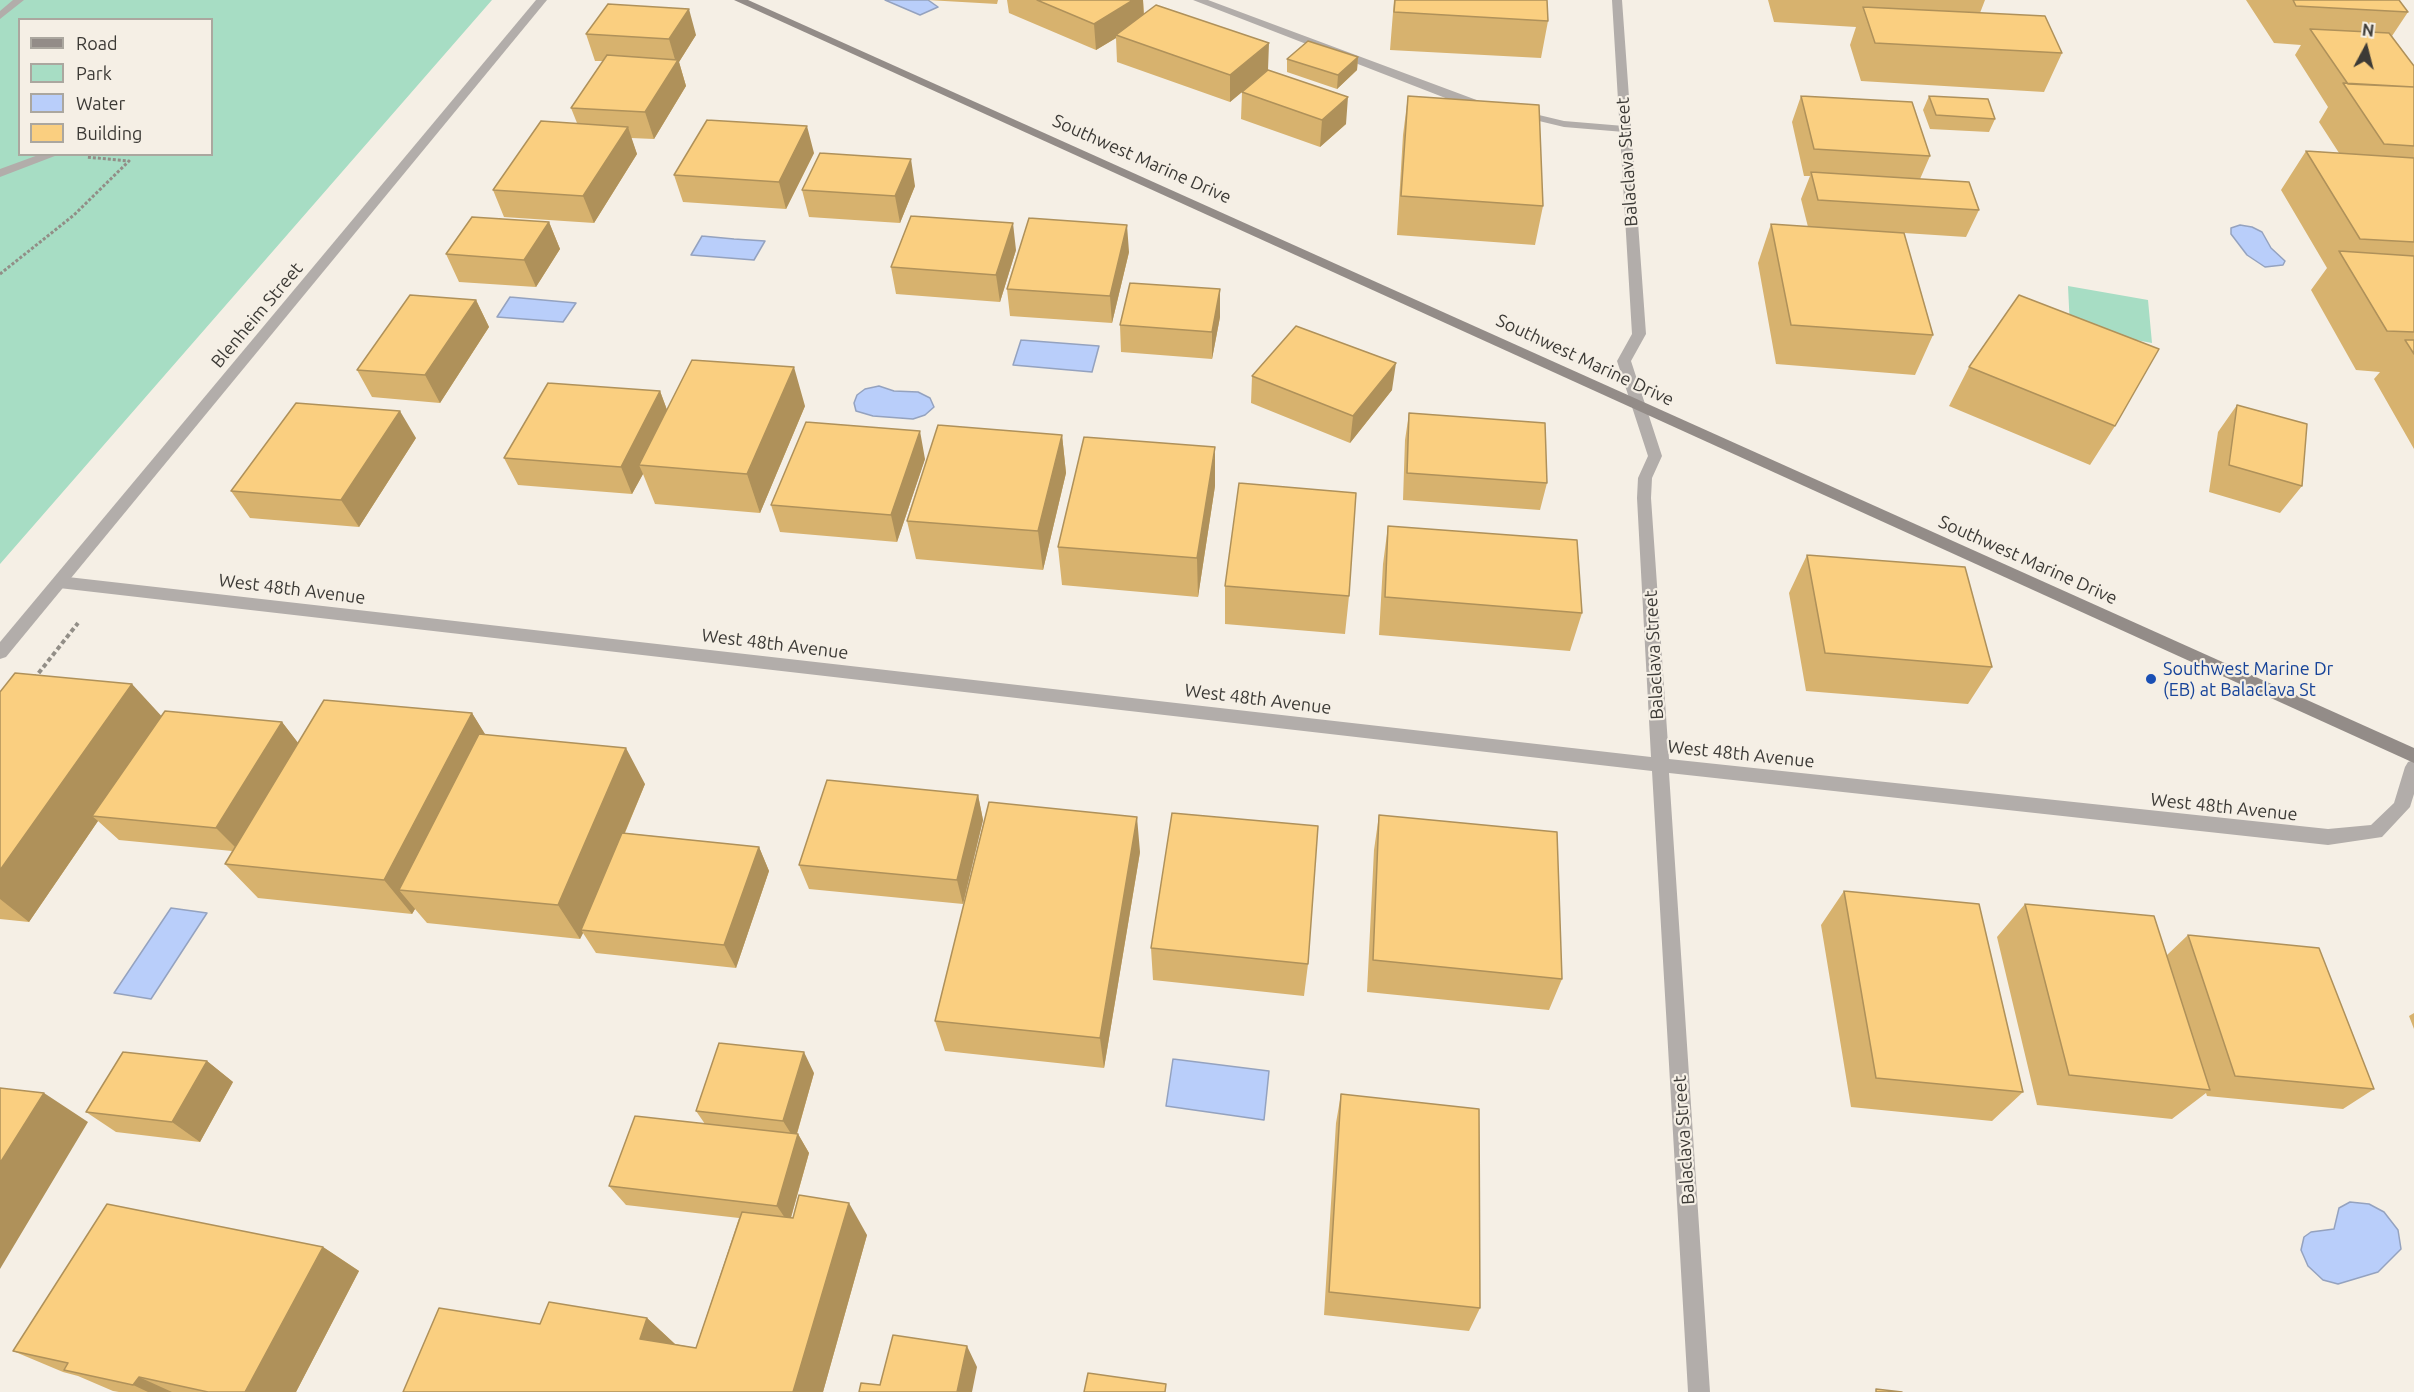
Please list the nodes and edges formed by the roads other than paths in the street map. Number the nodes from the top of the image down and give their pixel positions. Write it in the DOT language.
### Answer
graph roads {
  1 [pos="19,0"];
  2 [pos="542,0"];
  3 [pos="739,0"];
  4 [pos="1198,0"];
  5 [pos="1617,0"];
  6 [pos="0,16"];
  7 [pos="1624,129"];
  8 [pos="48,156"];
  9 [pos="0,173"];
  10 [pos="1638,406"];
  11 [pos="59,582"];
  12 [pos="0,653"];
  13 [pos="2414,756"];
  14 [pos="1661,765"];
  15 [pos="2414,767"];
  16 [pos="1699,1392"];
  1 -- 6 [label="street"];
  2 -- 11 [label="street, Blenheim Street"];
  3 -- 10 [label="main road, Southwest Marine Drive"];
  4 -- 7 [label="street"];
  5 -- 7 [label="street, Balaclava Street"];
  7 -- 10 [label="street, Balaclava Street"];
  8 -- 9 [label="street"];
  10 -- 13 [label="main road, Southwest Marine Drive"];
  10 -- 14 [label="street, Balaclava Street"];
  11 -- 12 [label="street, Blenheim Street"];
  11 -- 14 [label="street, West 48th Avenue"];
  14 -- 15 [label="street, West 48th Avenue"];
  14 -- 16 [label="street, Balaclava Street"];
}
